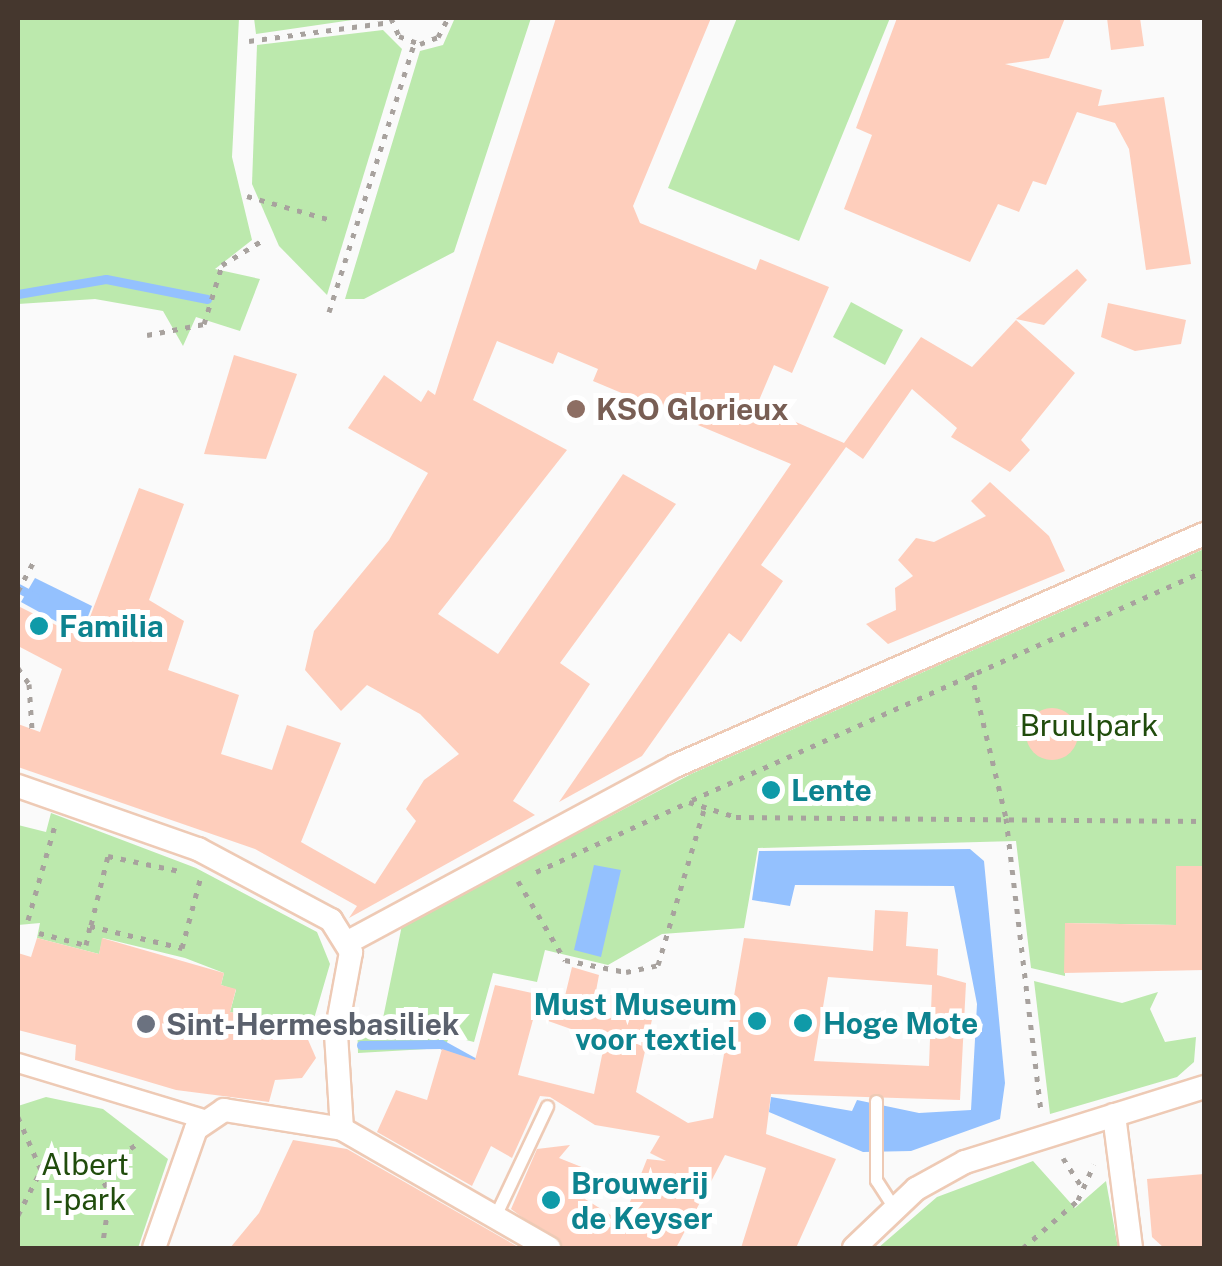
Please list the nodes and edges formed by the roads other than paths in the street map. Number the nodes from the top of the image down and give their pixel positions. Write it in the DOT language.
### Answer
graph roads {
  1 [pos="1204,534"];
  2 [pos="18,786"];
  3 [pos="350,941"];
  4 [pos="18,1063"];
  5 [pos="1204,1087"];
  6 [pos="876,1101"];
  7 [pos="547,1106"];
  8 [pos="1114,1115"];
  9 [pos="202,1119"];
  10 [pos="342,1128"];
  11 [pos="894,1208"];
  12 [pos="497,1212"];
  13 [pos="154,1248"];
  14 [pos="550,1248"];
  15 [pos="854,1248"];
  16 [pos="1131,1248"];
  1 -- 3 [label="street"];
  2 -- 3 [label="street"];
  3 -- 10 [label="street"];
  4 -- 9 [label="street"];
  5 -- 8 [label="street"];
  6 -- 11 [label="lane"];
  7 -- 12 [label="lane"];
  8 -- 11 [label="street"];
  8 -- 16 [label="street"];
  9 -- 10 [label="street"];
  9 -- 13 [label="street"];
  10 -- 12 [label="street"];
  11 -- 15 [label="street"];
  12 -- 14 [label="street"];
}
